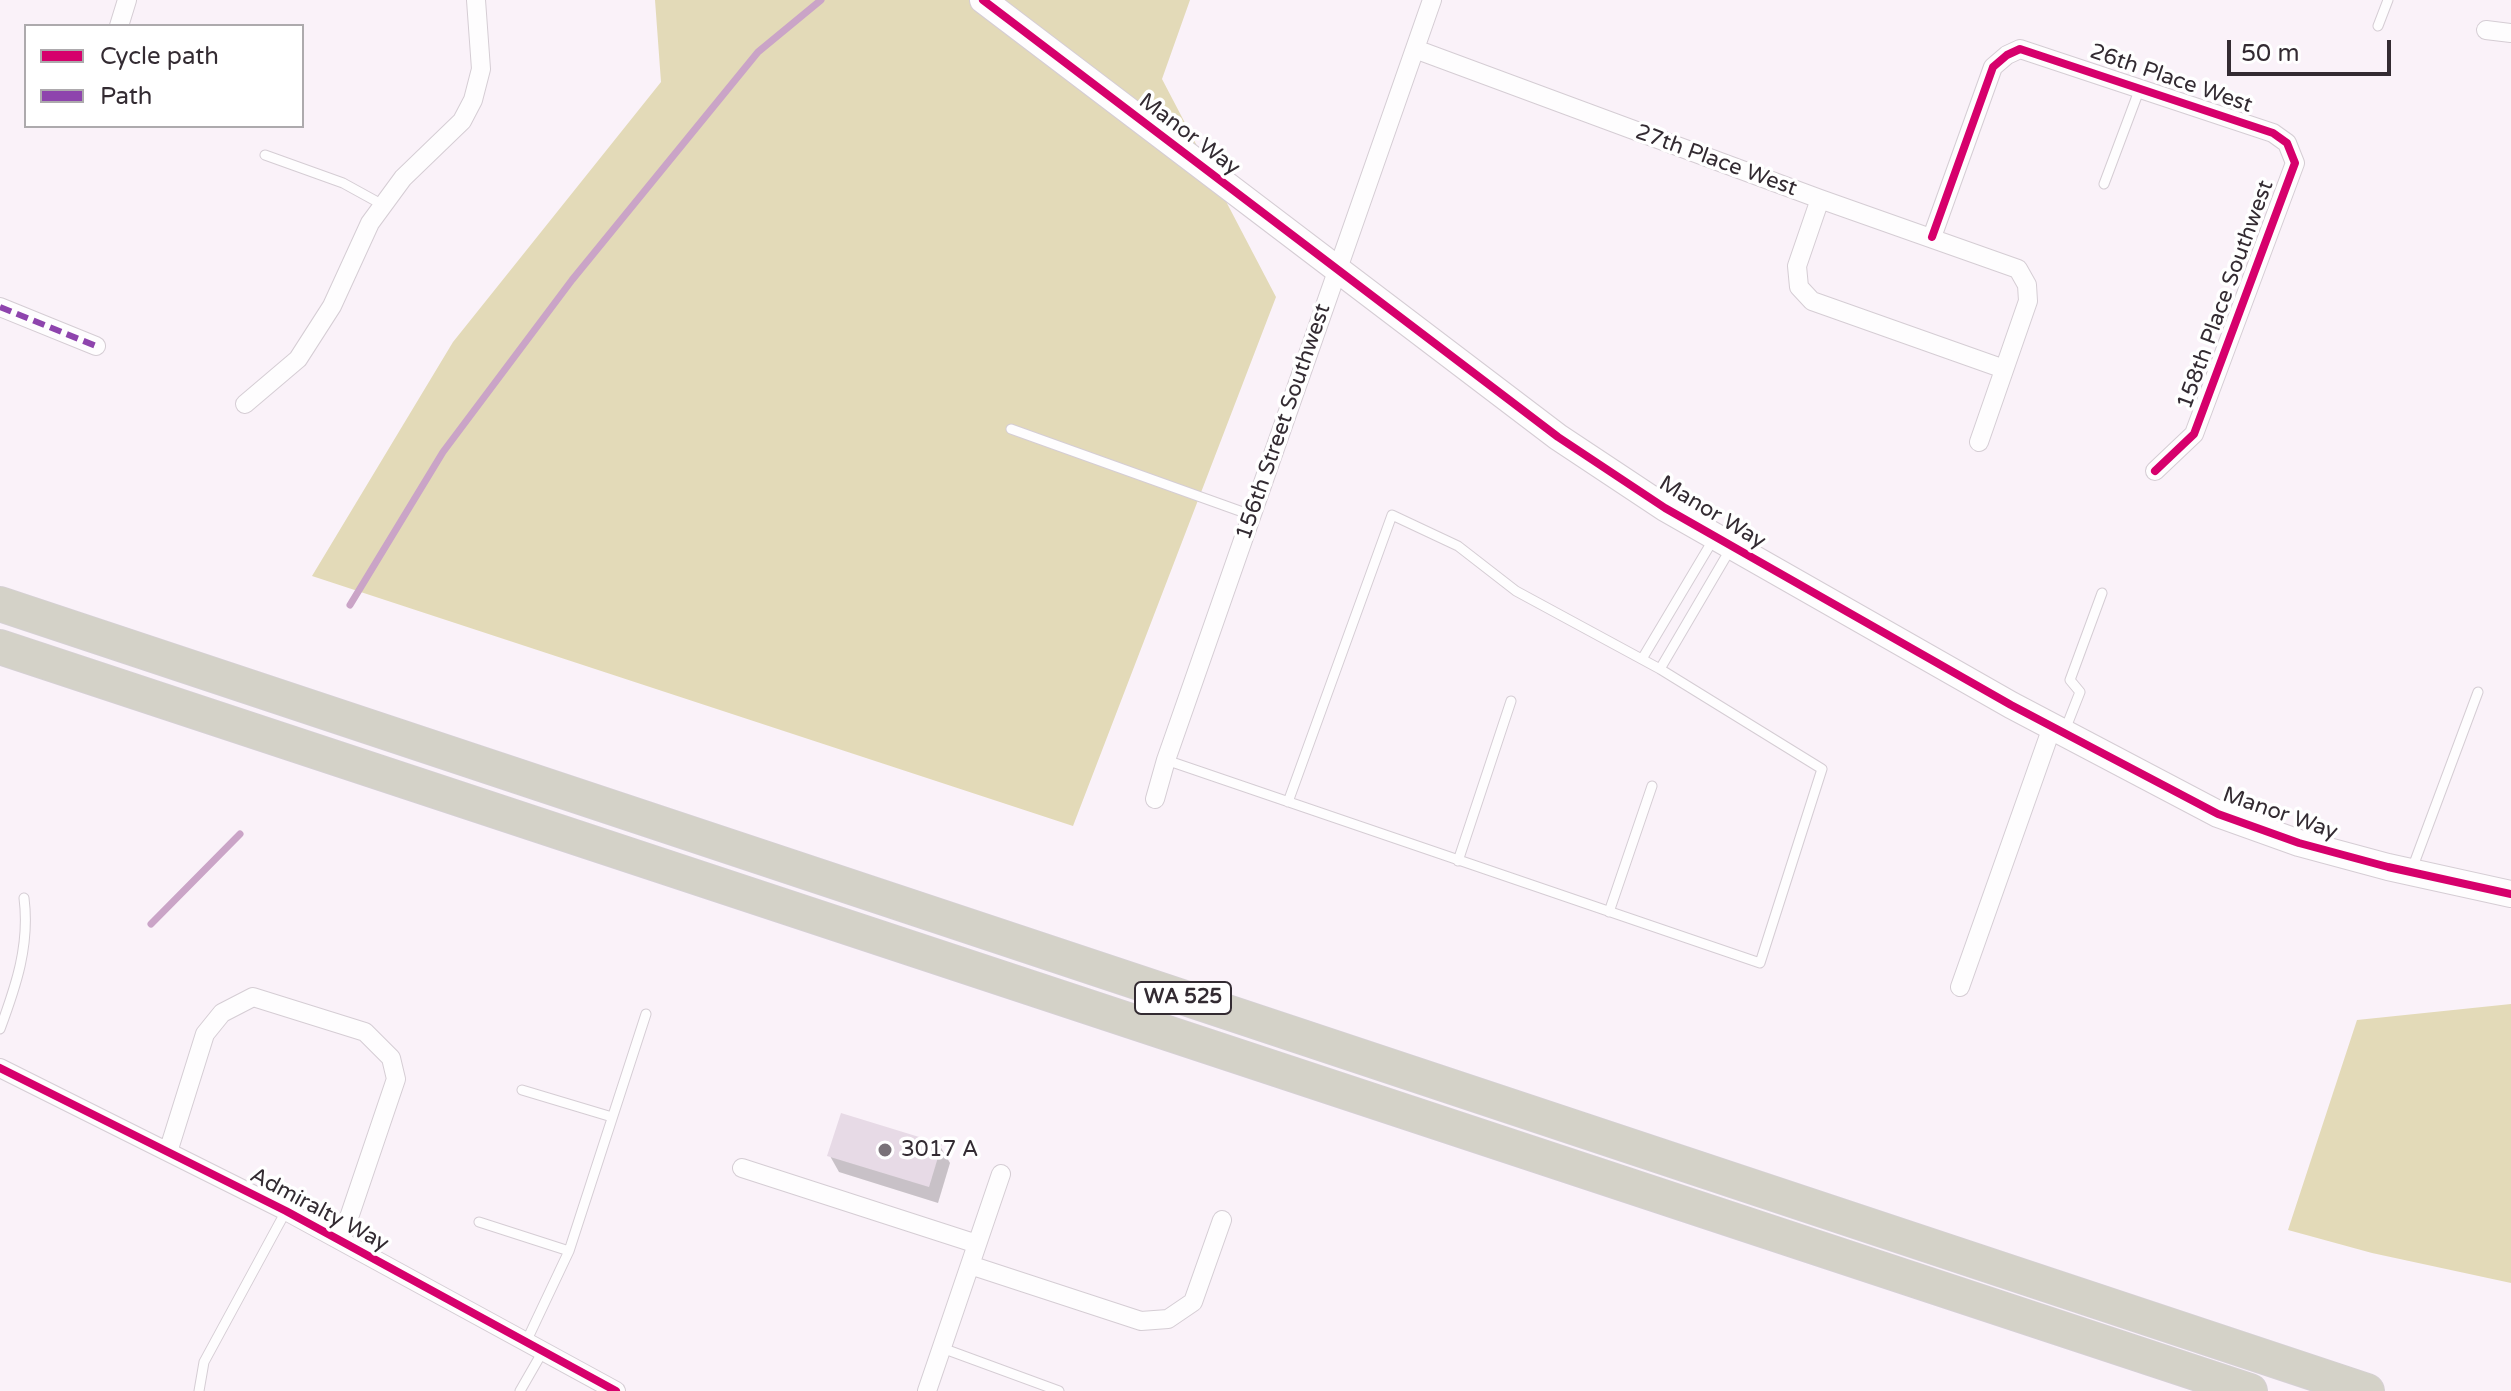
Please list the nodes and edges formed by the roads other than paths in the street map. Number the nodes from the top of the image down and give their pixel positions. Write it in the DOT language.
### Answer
graph roads {
  1 [pos="127,0"];
  2 [pos="476,0"];
  3 [pos="983,0"];
  4 [pos="1432,0"];
  5 [pos="2388,0"];
  6 [pos="120,24"];
  7 [pos="2378,26"];
  8 [pos="2486,30"];
  9 [pos="2511,33"];
  10 [pos="1415,49"];
  11 [pos="2140,88"];
  12 [pos="265,155"];
  13 [pos="2295,163"];
  14 [pos="2104,184"];
  15 [pos="1820,199"];
  16 [pos="383,205"];
  17 [pos="1932,237"];
  18 [pos="1336,269"];
  19 [pos="0,307"];
  20 [pos="96,346"];
  21 [pos="2004,369"];
  22 [pos="245,404"];
  23 [pos="1011,429"];
  24 [pos="1979,442"];
  25 [pos="2155,471"];
  26 [pos="1251,515"];
  27 [pos="1723,542"];
  28 [pos="2102,593"];
  29 [pos="0,604"];
  30 [pos="0,647"];
  31 [pos="1642,659"];
  32 [pos="1660,669"];
  33 [pos="2478,692"];
  34 [pos="1511,701"];
  35 [pos="2058,730"];
  36 [pos="1166,760"];
  37 [pos="1652,786"];
  38 [pos="1155,799"];
  39 [pos="1288,802"];
  40 [pos="1458,861"];
  41 [pos="2411,872"];
  42 [pos="2511,894"];
  43 [pos="24,898"];
  44 [pos="1609,912"];
  45 [pos="1960,987"];
  46 [pos="646,1014"];
  47 [pos="0,1029"];
  48 [pos="0,1068"];
  49 [pos="522,1090"];
  50 [pos="612,1117"];
  51 [pos="168,1152"];
  52 [pos="742,1168"];
  53 [pos="1001,1174"];
  54 [pos="286,1211"];
  55 [pos="1222,1220"];
  56 [pos="479,1222"];
  57 [pos="341,1241"];
  58 [pos="977,1244"];
  59 [pos="569,1251"];
  60 [pos="970,1265"];
  61 [pos="534,1347"];
  62 [pos="942,1348"];
  63 [pos="199,1391"];
  64 [pos="520,1391"];
  65 [pos="616,1391"];
  66 [pos="927,1391"];
  67 [pos="1059,1391"];
  68 [pos="2250,1391"];
  69 [pos="2367,1391"];
  1 -- 6 [label="street"];
  2 -- 16 [label="street"];
  3 -- 18 [label="street, Manor Way"];
  4 -- 10 [label="street, 156th Street Southwest"];
  5 -- 7 [label="lane"];
  8 -- 9 [label="street"];
  10 -- 15 [label="street, 27th Place West"];
  10 -- 18 [label="street, 156th Street Southwest"];
  11 -- 13 [label="street, 26th Place West"];
  11 -- 14 [label="lane"];
  11 -- 17 [label="street, 26th Place West"];
  12 -- 16 [label="lane"];
  13 -- 25 [label="street, 158th Place Southwest"];
  15 -- 17 [label="street, 27th Place West"];
  15 -- 21 [label="street"];
  16 -- 22 [label="street"];
  17 -- 21 [label="street, 27th Place West"];
  18 -- 26 [label="street, 156th Street Southwest"];
  18 -- 27 [label="street, Manor Way"];
  19 -- 20 [label="street"];
  21 -- 24 [label="street"];
  23 -- 26 [label="lane"];
  26 -- 36 [label="street, 156th Street Southwest"];
  27 -- 31 [label="lane"];
  27 -- 32 [label="lane"];
  27 -- 35 [label="street, Manor Way"];
  28 -- 35 [label="lane"];
  29 -- 69 [label="highway, WA 525"];
  30 -- 68 [label="highway, WA 525"];
  31 -- 32 [label="lane"];
  31 -- 39 [label="lane"];
  32 -- 44 [label="lane"];
  33 -- 41 [label="lane"];
  34 -- 40 [label="lane"];
  35 -- 41 [label="street, Manor Way"];
  35 -- 45 [label="street"];
  36 -- 38 [label="street, 156th Street Southwest"];
  36 -- 39 [label="lane"];
  37 -- 44 [label="lane"];
  39 -- 40 [label="lane"];
  40 -- 44 [label="lane"];
  41 -- 42 [label="street, Manor Way"];
  43 -- 47 [label="lane"];
  46 -- 50 [label="lane"];
  48 -- 51 [label="street, Admiralty Way"];
  49 -- 50 [label="lane"];
  50 -- 59 [label="lane"];
  51 -- 54 [label="street, Admiralty Way"];
  51 -- 57 [label="street"];
  52 -- 58 [label="street"];
  53 -- 58 [label="street"];
  54 -- 57 [label="street, Admiralty Way"];
  54 -- 63 [label="lane"];
  55 -- 60 [label="street"];
  56 -- 59 [label="lane"];
  57 -- 61 [label="street, Admiralty Way"];
  58 -- 60 [label="street"];
  59 -- 61 [label="lane"];
  60 -- 62 [label="street"];
  61 -- 64 [label="lane"];
  61 -- 65 [label="street, Admiralty Way"];
  62 -- 66 [label="street"];
  62 -- 67 [label="lane"];
}
